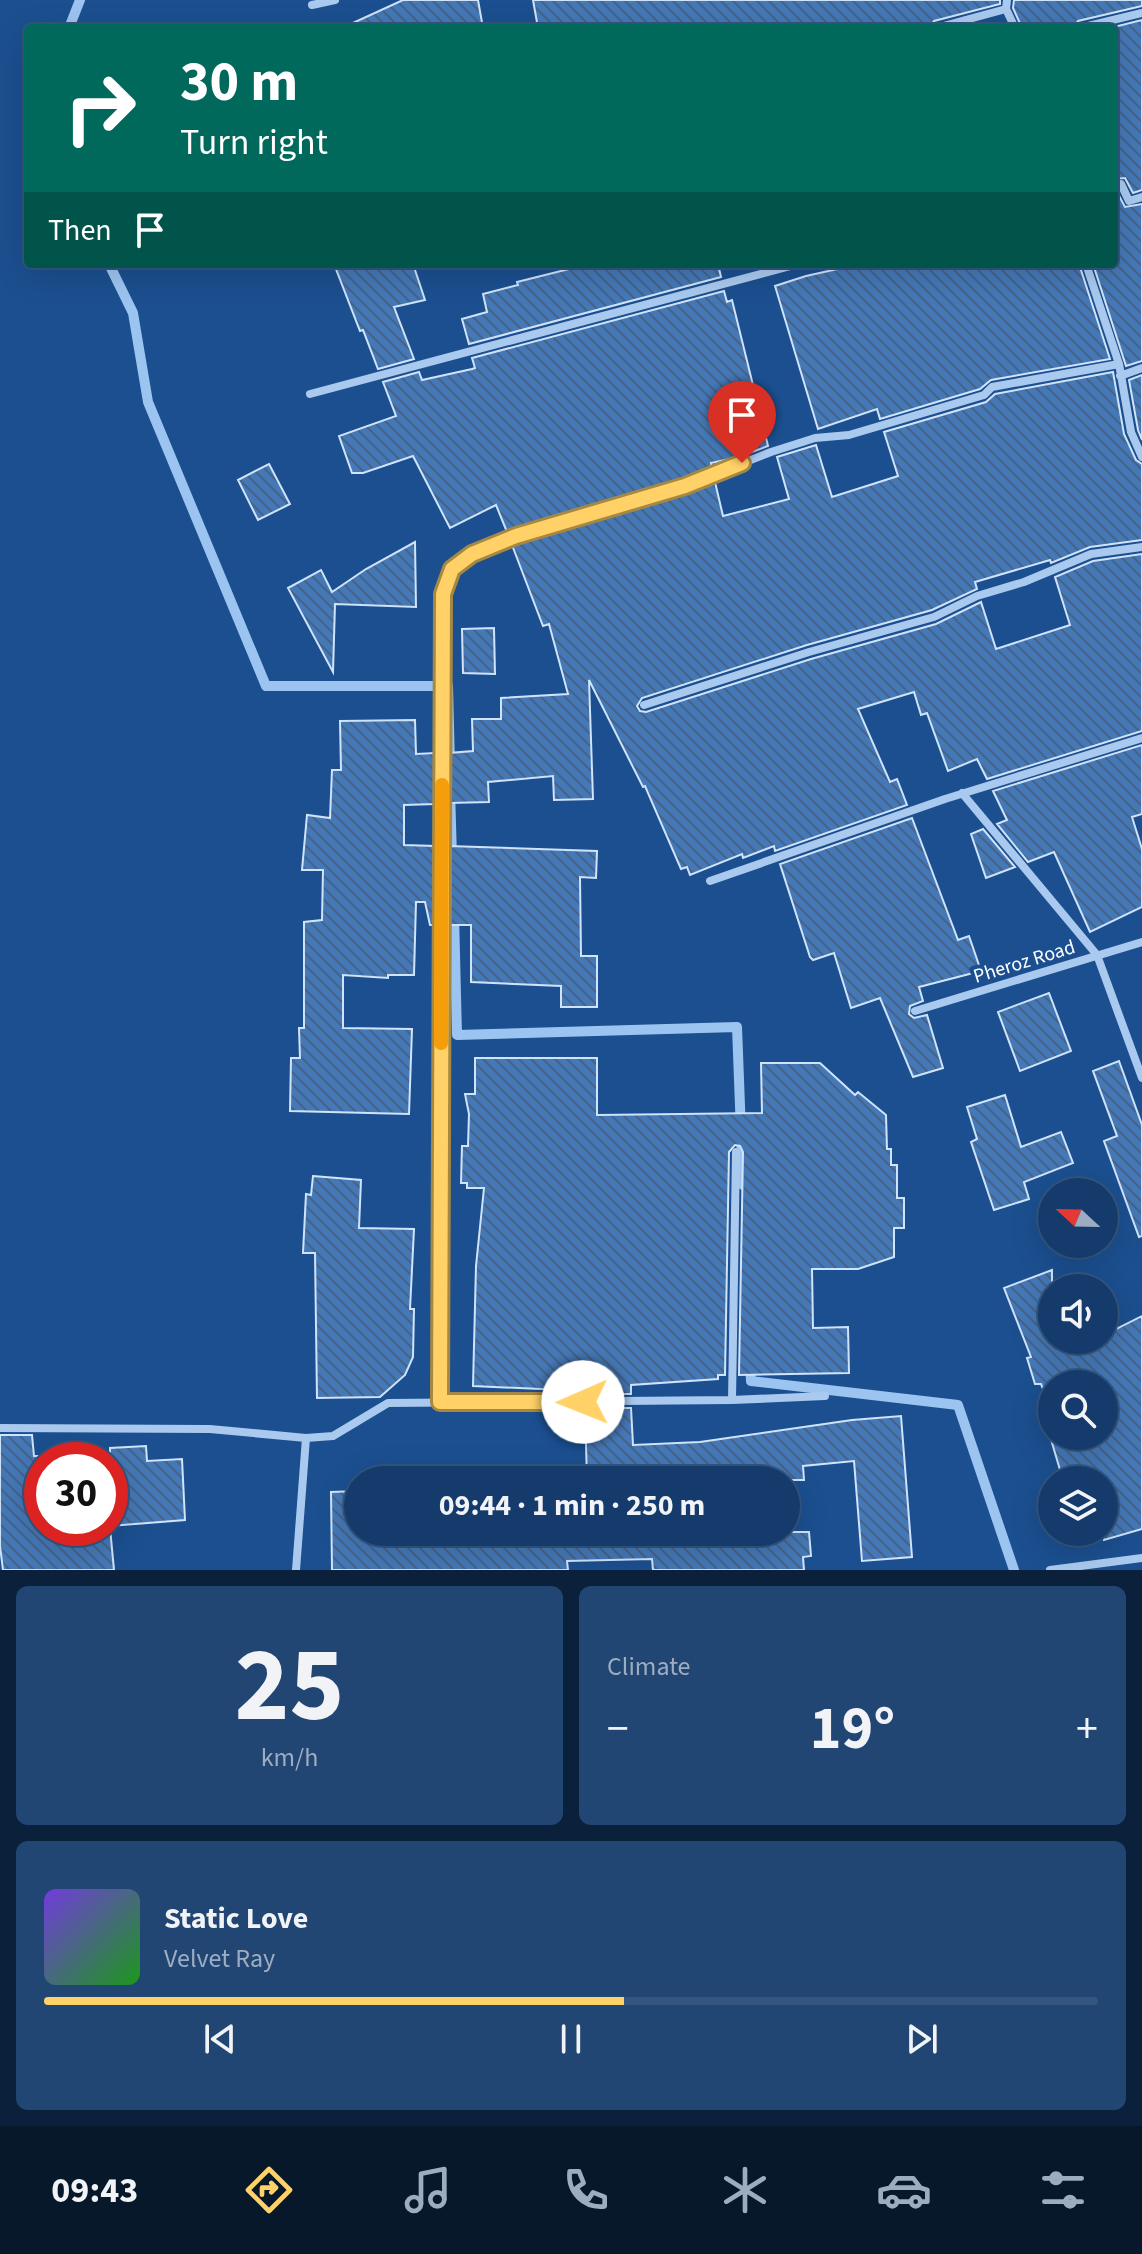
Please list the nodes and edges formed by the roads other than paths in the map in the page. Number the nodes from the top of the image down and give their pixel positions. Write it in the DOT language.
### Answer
graph roads {
  1 [pos="335,0"];
  2 [pos="1007,4"];
  3 [pos="312,5"];
  4 [pos="1142,13"];
  5 [pos="948,24"];
  6 [pos="1014,24"];
  7 [pos="1097,24"];
  8 [pos="1118,185"];
  9 [pos="1142,197"];
  10 [pos="783,268"];
  11 [pos="1087,268"];
  12 [pos="1119,364"];
  13 [pos="1142,368"];
  14 [pos="1120,376"];
  15 [pos="310,394"];
  16 [pos="1142,457"];
  17 [pos="1142,547"];
  18 [pos="644,705"];
  19 [pos="1142,738"];
  20 [pos="962,793"];
  21 [pos="710,881"];
  22 [pos="1142,942"];
  23 [pos="1097,955"];
  24 [pos="915,1011"];
  25 [pos="1142,1078"];
  26 [pos="736,1152"];
  27 [pos="825,1396"];
  28 [pos="732,1400"];
  29 [pos="440,1402"];
  30 [pos="0,1428"];
  31 [pos="306,1438"];
  32 [pos="1142,1558"];
  33 [pos="296,1570"];
  34 [pos="1050,1570"];
  1 -- 3 [label="street"];
  2 -- 5 [label="street"];
  2 -- 6 [label="street"];
  4 -- 7 [label="street"];
  8 -- 9 [label="street"];
  10 -- 15 [label="street"];
  11 -- 12 [label="street"];
  12 -- 14 [label="street"];
  12 -- 29 [label="street"];
  13 -- 14 [label="street"];
  14 -- 16 [label="street"];
  17 -- 18 [label="street"];
  19 -- 20 [label="street"];
  20 -- 21 [label="street"];
  20 -- 23 [label="street"];
  22 -- 23 [label="street, Pheroz Road"];
  23 -- 24 [label="street, Pheroz Road"];
  23 -- 25 [label="street"];
  26 -- 28 [label="street"];
  27 -- 28 [label="street"];
  28 -- 29 [label="street"];
  29 -- 31 [label="street"];
  30 -- 31 [label="street"];
  31 -- 33 [label="street"];
  32 -- 34 [label="street"];
}
